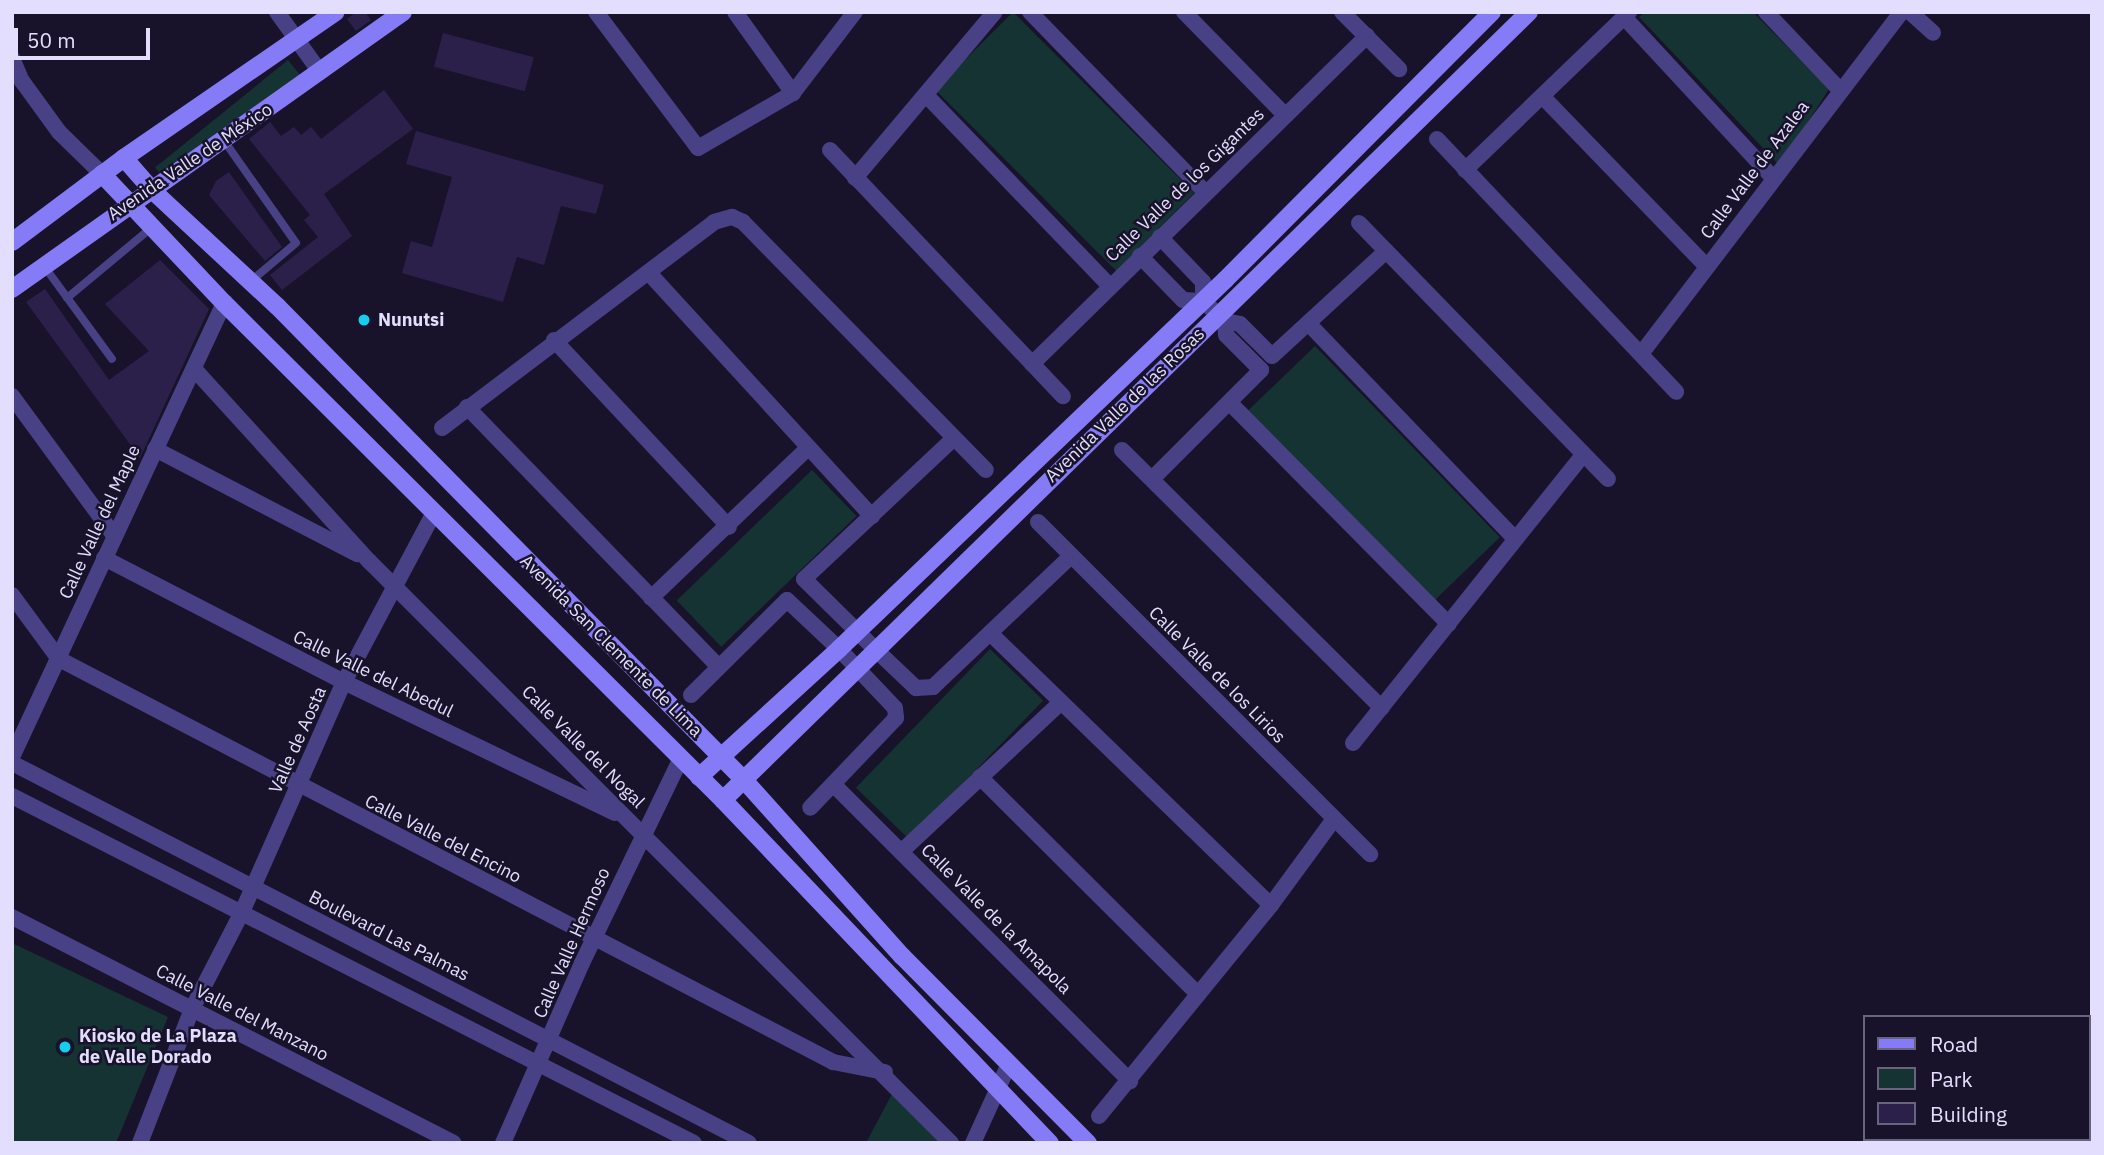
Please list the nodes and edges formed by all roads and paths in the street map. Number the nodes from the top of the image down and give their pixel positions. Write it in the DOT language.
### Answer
graph roads {
  1 [pos="277,12"];
  2 [pos="336,12"];
  3 [pos="404,12"];
  4 [pos="596,12"];
  5 [pos="735,12"];
  6 [pos="855,12"];
  7 [pos="995,12"];
  8 [pos="1030,12"];
  9 [pos="1184,12"];
  10 [pos="1342,12"];
  11 [pos="1529,12"];
  12 [pos="1766,12"];
  13 [pos="1902,12"];
  14 [pos="1910,12"];
  15 [pos="1491,13"];
  16 [pos="1627,14"];
  17 [pos="1510,33"];
  18 [pos="1933,33"];
  19 [pos="1367,36"];
  20 [pos="297,40"];
  21 [pos="12,58"];
  22 [pos="1399,69"];
  23 [pos="320,72"];
  24 [pos="1839,89"];
  25 [pos="793,93"];
  26 [pos="926,95"];
  27 [pos="1543,97"];
  28 [pos="1285,115"];
  29 [pos="1437,139"];
  30 [pos="225,142"];
  31 [pos="830,150"];
  32 [pos="124,158"];
  33 [pos="1465,170"];
  34 [pos="102,174"];
  35 [pos="855,178"];
  36 [pos="1773,178"];
  37 [pos="152,190"];
  38 [pos="1204,191"];
  39 [pos="127,204"];
  40 [pos="1359,223"];
  41 [pos="151,228"];
  42 [pos="1160,237"];
  43 [pos="12,242"];
  44 [pos="1386,251"];
  45 [pos="1140,256"];
  46 [pos="44,266"];
  47 [pos="1707,267"];
  48 [pos="649,273"];
  49 [pos="251,281"];
  50 [pos="1110,286"];
  51 [pos="12,289"];
  52 [pos="67,298"];
  53 [pos="1203,301"];
  54 [pos="224,303"];
  55 [pos="1221,318"];
  56 [pos="1308,323"];
  57 [pos="554,340"];
  58 [pos="1641,354"];
  59 [pos="112,359"];
  60 [pos="1032,364"];
  61 [pos="196,371"];
  62 [pos="1676,392"];
  63 [pos="12,396"];
  64 [pos="1063,396"];
  65 [pos="1230,403"];
  66 [pos="467,407"];
  67 [pos="442,428"];
  68 [pos="952,440"];
  69 [pos="155,449"];
  70 [pos="807,449"];
  71 [pos="1122,450"];
  72 [pos="1583,455"];
  73 [pos="986,470"];
  74 [pos="1153,478"];
  75 [pos="1608,478"];
  76 [pos="434,513"];
  77 [pos="872,516"];
  78 [pos="1038,523"];
  79 [pos="729,527"];
  80 [pos="113,534"];
  81 [pos="1516,539"];
  82 [pos="1071,556"];
  83 [pos="104,558"];
  84 [pos="369,561"];
  85 [pos="395,584"];
  86 [pos="12,595"];
  87 [pos="651,598"];
  88 [pos="1449,624"];
  89 [pos="858,631"];
  90 [pos="990,633"];
  91 [pos="839,649"];
  92 [pos="875,649"];
  93 [pos="59,659"];
  94 [pos="718,666"];
  95 [pos="855,668"];
  96 [pos="344,682"];
  97 [pos="691,695"];
  98 [pos="1059,704"];
  99 [pos="1382,708"];
  100 [pos="1353,743"];
  101 [pos="12,757"];
  102 [pos="722,757"];
  103 [pos="680,760"];
  104 [pos="12,763"];
  105 [pos="699,777"];
  106 [pos="980,777"];
  107 [pos="744,780"];
  108 [pos="834,785"];
  109 [pos="299,786"];
  110 [pos="12,796"];
  111 [pos="723,800"];
  112 [pos="810,808"];
  113 [pos="628,819"];
  114 [pos="1334,819"];
  115 [pos="644,834"];
  116 [pos="902,851"];
  117 [pos="1370,854"];
  118 [pos="252,887"];
  119 [pos="1271,905"];
  120 [pos="242,912"];
  121 [pos="12,917"];
  122 [pos="593,938"];
  123 [pos="1198,994"];
  124 [pos="192,1009"];
  125 [pos="550,1041"];
  126 [pos="539,1062"];
  127 [pos="1009,1064"];
  128 [pos="885,1072"];
  129 [pos="1130,1081"];
  130 [pos="996,1090"];
  131 [pos="1098,1116"];
  132 [pos="140,1143"];
  133 [pos="454,1143"];
  134 [pos="503,1143"];
  135 [pos="694,1143"];
  136 [pos="749,1143"];
  137 [pos="951,1143"];
  138 [pos="973,1143"];
  139 [pos="1050,1143"];
  140 [pos="1088,1143"];
  1 -- 20 [label="street"];
  2 -- 20 [label="street"];
  3 -- 23 [label="street, Avenida Valle de México"];
  4 -- 25 [label="street"];
  5 -- 25 [label="street"];
  6 -- 25 [label="street"];
  7 -- 26 [label="street"];
  8 -- 38 [label="street"];
  9 -- 28 [label="street"];
  10 -- 19 [label="street"];
  11 -- 17 [label="street, Avenida Valle de las Rosas"];
  12 -- 24 [label="street"];
  13 -- 24 [label="street, Calle Valle de Azalea"];
  14 -- 18 [label="street"];
  15 -- 17 [label="street"];
  15 -- 53 [label="street, Avenida Valle de las Rosas"];
  16 -- 27 [label="street"];
  16 -- 36 [label="street"];
  17 -- 55 [label="street, Avenida Valle de las Rosas"];
  19 -- 22 [label="street"];
  19 -- 28 [label="street, Calle Valle de los Gigantes"];
  20 -- 23 [label="street"];
  20 -- 32 [label="street"];
  21 -- 34 [label="street"];
  23 -- 30 [label="street, Avenida Valle de México"];
  24 -- 36 [label="street, Calle Valle de Azalea"];
  26 -- 35 [label="street"];
  26 -- 50 [label="street"];
  27 -- 33 [label="street"];
  27 -- 47 [label="street"];
  28 -- 38 [label="street, Calle Valle de los Gigantes"];
  29 -- 33 [label="street"];
  30 -- 37 [label="street, Avenida Valle de México"];
  30 -- 49 [label="lane"];
  31 -- 35 [label="street"];
  32 -- 34 [label="street"];
  32 -- 37 [label="street, Avenida San Clemente de Lima"];
  33 -- 58 [label="street"];
  34 -- 39 [label="street, Avenida San Clemente de Lima"];
  34 -- 43 [label="street"];
  35 -- 60 [label="street"];
  36 -- 47 [label="street, Calle Valle de Azalea"];
  37 -- 39 [label="street, Avenida Valle de México"];
  37 -- 49 [label="street, Avenida San Clemente de Lima"];
  38 -- 42 [label="street, Calle Valle de los Gigantes"];
  39 -- 41 [label="street, Avenida San Clemente de Lima"];
  39 -- 46 [label="street, Avenida Valle de México"];
  40 -- 44 [label="street"];
  41 -- 52 [label="lane"];
  41 -- 54 [label="street, Avenida San Clemente de Lima"];
  42 -- 45 [label="street, Calle Valle de los Gigantes"];
  42 -- 53 [label="street"];
  44 -- 56 [label="street"];
  44 -- 72 [label="street"];
  45 -- 50 [label="street, Calle Valle de los Gigantes"];
  45 -- 53 [label="street"];
  46 -- 51 [label="street, Avenida Valle de México"];
  46 -- 52 [label="lane"];
  47 -- 58 [label="street, Calle Valle de Azalea"];
  48 -- 57 [label="street"];
  48 -- 68 [label="street"];
  48 -- 70 [label="street"];
  49 -- 102 [label="street, Avenida San Clemente de Lima"];
  50 -- 60 [label="street, Calle Valle de los Gigantes"];
  52 -- 59 [label="lane"];
  53 -- 55 [label="street"];
  53 -- 89 [label="street, Avenida Valle de las Rosas"];
  54 -- 61 [label="street, Calle Valle del Maple"];
  54 -- 76 [label="street, Avenida San Clemente de Lima"];
  55 -- 56 [label="street"];
  55 -- 65 [label="street"];
  55 -- 92 [label="street, Avenida Valle de las Rosas"];
  56 -- 81 [label="street"];
  57 -- 66 [label="street"];
  57 -- 79 [label="street"];
  58 -- 62 [label="street"];
  60 -- 64 [label="street"];
  61 -- 69 [label="street, Calle Valle del Maple"];
  61 -- 84 [label="street, Calle Valle del Nogal"];
  63 -- 80 [label="street"];
  65 -- 74 [label="street"];
  65 -- 88 [label="street"];
  66 -- 67 [label="street"];
  66 -- 87 [label="street"];
  68 -- 73 [label="street"];
  68 -- 77 [label="street"];
  69 -- 80 [label="street, Calle Valle del Maple"];
  69 -- 84 [label="street"];
  70 -- 77 [label="street"];
  70 -- 79 [label="street"];
  71 -- 74 [label="street"];
  72 -- 75 [label="street"];
  72 -- 81 [label="street"];
  74 -- 99 [label="street"];
  76 -- 85 [label="street, Valle de Aosta"];
  76 -- 103 [label="street, Avenida San Clemente de Lima"];
  77 -- 89 [label="street"];
  78 -- 82 [label="street, Calle Valle de los Lirios"];
  79 -- 87 [label="street"];
  80 -- 83 [label="street, Calle Valle del Maple"];
  81 -- 88 [label="street"];
  82 -- 90 [label="street"];
  82 -- 114 [label="street, Calle Valle de los Lirios"];
  83 -- 93 [label="street, Calle Valle del Maple"];
  83 -- 96 [label="street, Calle Valle del Abedul"];
  84 -- 85 [label="street, Calle Valle del Nogal"];
  85 -- 96 [label="street, Valle de Aosta"];
  85 -- 113 [label="street, Calle Valle del Nogal"];
  86 -- 93 [label="street, Calle Valle del Encino"];
  87 -- 94 [label="street"];
  88 -- 99 [label="street"];
  89 -- 91 [label="street, Avenida Valle de las Rosas"];
  89 -- 92 [label="street"];
  90 -- 92 [label="street"];
  90 -- 98 [label="street"];
  91 -- 94 [label="street"];
  91 -- 95 [label="street"];
  91 -- 102 [label="street, Avenida Valle de las Rosas"];
  92 -- 95 [label="street, Avenida Valle de las Rosas"];
  93 -- 101 [label="street, Calle Valle del Maple"];
  93 -- 109 [label="street, Calle Valle del Encino"];
  94 -- 97 [label="street"];
  95 -- 107 [label="street, Avenida Valle de las Rosas"];
  95 -- 108 [label="street"];
  96 -- 109 [label="street, Valle de Aosta"];
  96 -- 113 [label="street, Calle Valle del Abedul"];
  98 -- 106 [label="street"];
  98 -- 119 [label="street"];
  99 -- 100 [label="street"];
  102 -- 105 [label="street, Avenida Valle de las Rosas"];
  102 -- 107 [label="street, Avenida San Clemente de Lima"];
  103 -- 105 [label="street, Avenida San Clemente de Lima"];
  103 -- 115 [label="street, Calle Valle Hermoso"];
  104 -- 118 [label="street, Boulevard Las Palmas"];
  105 -- 111 [label="street, Avenida San Clemente de Lima"];
  106 -- 116 [label="street"];
  106 -- 123 [label="street"];
  107 -- 111 [label="street, Avenida Valle de las Rosas"];
  107 -- 127 [label="street, Avenida San Clemente de Lima"];
  108 -- 112 [label="street"];
  108 -- 116 [label="street, Calle Valle de la Amapola"];
  109 -- 118 [label="street, Valle de Aosta"];
  109 -- 122 [label="street, Calle Valle del Encino"];
  110 -- 120 [label="street"];
  111 -- 130 [label="street, Avenida San Clemente de Lima"];
  113 -- 115 [label="street, Calle Valle del Nogal"];
  114 -- 117 [label="street, Calle Valle de los Lirios"];
  114 -- 119 [label="street"];
  115 -- 122 [label="street, Calle Valle Hermoso"];
  115 -- 128 [label="street, Calle Valle del Nogal"];
  116 -- 129 [label="street, Calle Valle de la Amapola"];
  118 -- 120 [label="street, Valle de Aosta"];
  118 -- 125 [label="street, Boulevard Las Palmas"];
  119 -- 123 [label="street"];
  120 -- 124 [label="street, Valle de Aosta"];
  120 -- 126 [label="street"];
  121 -- 124 [label="street, Calle Valle del Manzano"];
  122 -- 125 [label="street, Calle Valle Hermoso"];
  122 -- 128 [label="street, Calle Valle del Encino"];
  123 -- 129 [label="street"];
  124 -- 132 [label="street, Valle de Aosta"];
  124 -- 133 [label="street, Calle Valle del Manzano"];
  125 -- 126 [label="street, Calle Valle Hermoso"];
  125 -- 136 [label="street, Boulevard Las Palmas"];
  126 -- 134 [label="street, Calle Valle Hermoso"];
  126 -- 135 [label="street"];
  127 -- 130 [label="street"];
  127 -- 140 [label="street, Avenida San Clemente de Lima"];
  128 -- 137 [label="street, Calle Valle del Nogal"];
  129 -- 131 [label="street"];
  130 -- 138 [label="street"];
  130 -- 139 [label="street, Avenida San Clemente de Lima"];
}
